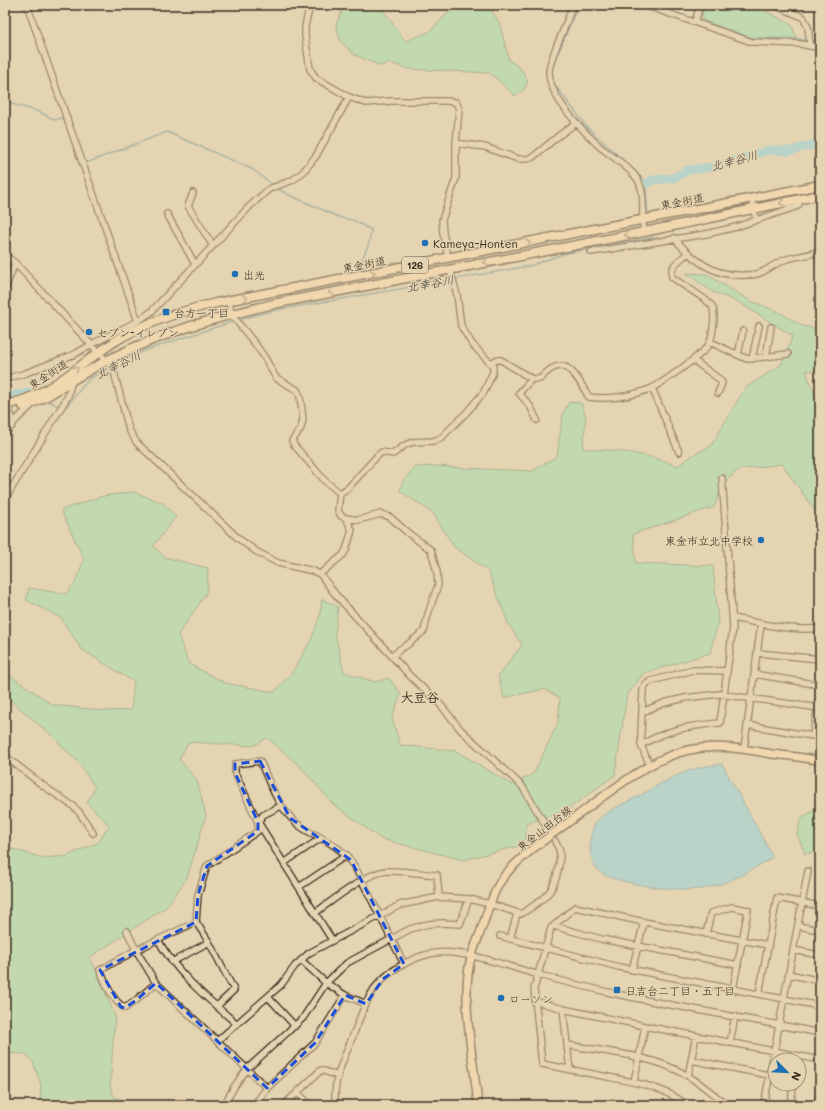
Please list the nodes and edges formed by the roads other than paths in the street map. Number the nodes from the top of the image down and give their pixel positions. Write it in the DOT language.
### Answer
graph roads {
  1 [pos="27,5"];
  2 [pos="310,5"];
  3 [pos="573,5"];
  4 [pos="644,5"];
  5 [pos="700,5"];
  6 [pos="773,5"];
  7 [pos="695,22"];
  8 [pos="810,45"];
  9 [pos="820,48"];
  10 [pos="349,97"];
  11 [pos="576,123"];
  12 [pos="456,143"];
  13 [pos="820,185"];
  14 [pos="193,194"];
  15 [pos="820,195"];
  16 [pos="752,199"];
  17 [pos="801,199"];
  18 [pos="754,208"];
  19 [pos="167,214"];
  20 [pos="756,220"];
  21 [pos="642,221"];
  22 [pos="644,232"];
  23 [pos="674,238"];
  24 [pos="213,246"];
  25 [pos="820,251"];
  26 [pos="591,252"];
  27 [pos="688,253"];
  28 [pos="5,255"];
  29 [pos="448,258"];
  30 [pos="15,263"];
  31 [pos="195,264"];
  32 [pos="450,268"];
  33 [pos="5,289"];
  34 [pos="229,301"];
  35 [pos="151,312"];
  36 [pos="231,314"];
  37 [pos="138,321"];
  38 [pos="157,321"];
  39 [pos="759,326"];
  40 [pos="771,328"];
  41 [pos="743,331"];
  42 [pos="710,342"];
  43 [pos="92,344"];
  44 [pos="100,352"];
  45 [pos="788,354"];
  46 [pos="738,355"];
  47 [pos="766,357"];
  48 [pos="752,359"];
  49 [pos="693,360"];
  50 [pos="107,361"];
  51 [pos="491,363"];
  52 [pos="5,379"];
  53 [pos="532,379"];
  54 [pos="72,380"];
  55 [pos="652,388"];
  56 [pos="718,393"];
  57 [pos="34,403"];
  58 [pos="7,408"];
  59 [pos="537,420"];
  60 [pos="12,426"];
  61 [pos="5,434"];
  62 [pos="679,452"];
  63 [pos="722,478"];
  64 [pos="7,491"];
  65 [pos="340,492"];
  66 [pos="5,499"];
  67 [pos="346,518"];
  68 [pos="320,574"];
  69 [pos="733,618"];
  70 [pos="762,624"];
  71 [pos="820,628"];
  72 [pos="758,653"];
  73 [pos="392,657"];
  74 [pos="820,659"];
  75 [pos="728,671"];
  76 [pos="754,674"];
  77 [pos="820,685"];
  78 [pos="820,691"];
  79 [pos="724,694"];
  80 [pos="751,699"];
  81 [pos="819,708"];
  82 [pos="642,712"];
  83 [pos="748,725"];
  84 [pos="641,745"];
  85 [pos="744,749"];
  86 [pos="5,756"];
  87 [pos="820,761"];
  88 [pos="650,766"];
  89 [pos="281,806"];
  90 [pos="258,822"];
  91 [pos="545,824"];
  92 [pos="93,833"];
  93 [pos="321,838"];
  94 [pos="555,841"];
  95 [pos="347,855"];
  96 [pos="284,863"];
  97 [pos="808,871"];
  98 [pos="362,881"];
  99 [pos="299,887"];
  100 [pos="439,897"];
  101 [pos="469,899"];
  102 [pos="802,902"];
  103 [pos="490,904"];
  104 [pos="820,906"];
  105 [pos="315,913"];
  106 [pos="517,914"];
  107 [pos="380,915"];
  108 [pos="196,922"];
  109 [pos="644,922"];
  110 [pos="554,926"];
  111 [pos="798,926"];
  112 [pos="820,930"];
  113 [pos="127,931"];
  114 [pos="706,934"];
  115 [pos="500,936"];
  116 [pos="392,938"];
  117 [pos="510,939"];
  118 [pos="158,940"];
  119 [pos="332,940"];
  120 [pos="742,940"];
  121 [pos="209,942"];
  122 [pos="768,945"];
  123 [pos="638,946"];
  124 [pos="544,949"];
  125 [pos="136,950"];
  126 [pos="793,950"];
  127 [pos="820,955"];
  128 [pos="471,956"];
  129 [pos="301,960"];
  130 [pos="172,962"];
  131 [pos="404,964"];
  132 [pos="738,965"];
  133 [pos="632,970"];
  134 [pos="789,974"];
  135 [pos="537,975"];
  136 [pos="820,981"];
  137 [pos="156,983"];
  138 [pos="326,983"];
  139 [pos="733,989"];
  140 [pos="759,994"];
  141 [pos="345,995"];
  142 [pos="268,997"];
  143 [pos="784,998"];
  144 [pos="535,1002"];
  145 [pos="366,1004"];
  146 [pos="217,1006"];
  147 [pos="820,1006"];
  148 [pos="563,1009"];
  149 [pos="735,1016"];
  150 [pos="237,1024"];
  151 [pos="779,1025"];
  152 [pos="295,1026"];
  153 [pos="645,1026"];
  154 [pos="820,1033"];
  155 [pos="696,1036"];
  156 [pos="217,1041"];
  157 [pos="730,1043"];
  158 [pos="567,1044"];
  159 [pos="774,1051"];
  160 [pos="778,1052"];
  161 [pos="639,1058"];
  162 [pos="807,1059"];
  163 [pos="691,1060"];
  164 [pos="820,1060"];
  165 [pos="247,1069"];
  166 [pos="570,1070"];
  167 [pos="767,1075"];
  168 [pos="338,1076"];
  169 [pos="688,1076"];
  170 [pos="634,1082"];
  171 [pos="820,1086"];
  172 [pos="767,1087"];
  173 [pos="267,1088"];
  174 [pos="297,1092"];
  175 [pos="792,1092"];
  176 [pos="224,1105"];
  177 [pos="254,1105"];
  178 [pos="284,1105"];
  179 [pos="310,1105"];
  180 [pos="336,1105"];
  181 [pos="478,1105"];
  182 [pos="687,1105"];
  183 [pos="727,1105"];
  184 [pos="764,1105"];
  185 [pos="790,1105"];
  186 [pos="817,1105"];
  1 -- 37 [label="street"];
  2 -- 10 [label="street"];
  3 -- 11 [label="street"];
  4 -- 7 [label="street"];
  5 -- 7 [label="street"];
  6 -- 8 [label="street"];
  7 -- 8 [label="street"];
  8 -- 9 [label="street"];
  10 -- 12 [label="street"];
  10 -- 24 [label="street"];
  11 -- 12 [label="street"];
  11 -- 21 [label="street"];
  12 -- 29 [label="street"];
  13 -- 16 [label="highway, 東金街道 / 126"];
  14 -- 24 [label="street"];
  15 -- 17 [label="highway, 東金街道 / 126"];
  16 -- 18 [label="street"];
  16 -- 21 [label="highway, 東金街道 / 126"];
  17 -- 18 [label="highway, 東金街道 / 126, one-way"];
  17 -- 20 [label="street"];
  18 -- 20 [label="street"];
  18 -- 22 [label="highway, 東金街道 / 126"];
  19 -- 31 [label="street"];
  20 -- 23 [label="street"];
  21 -- 22 [label="street"];
  29 -- 21 [label="highway, 東金街道 / 126, one-way"];
  22 -- 32 [label="highway, 東金街道 / 126, one-way"];
  23 -- 26 [label="street"];
  23 -- 27 [label="street"];
  24 -- 31 [label="street"];
  25 -- 27 [label="street"];
  27 -- 42 [label="street"];
  28 -- 30 [label="street"];
  29 -- 32 [label="highway"];
  34 -- 29 [label="highway, 東金街道 / 126, one-way"];
  30 -- 33 [label="street"];
  30 -- 43 [label="street"];
  31 -- 35 [label="street"];
  32 -- 36 [label="highway, 東金街道 / 126, one-way"];
  32 -- 51 [label="street"];
  34 -- 36 [label="street"];
  34 -- 38 [label="highway, 東金街道 / 126"];
  35 -- 37 [label="street"];
  35 -- 38 [label="street"];
  36 -- 50 [label="highway, 東金街道 / 126"];
  36 -- 65 [label="street"];
  37 -- 43 [label="street"];
  38 -- 44 [label="highway, 東金街道 / 126"];
  39 -- 48 [label="street"];
  40 -- 47 [label="street"];
  41 -- 46 [label="street"];
  42 -- 46 [label="street"];
  42 -- 49 [label="street"];
  43 -- 44 [label="street"];
  43 -- 52 [label="street"];
  44 -- 50 [label="street"];
  58 -- 44 [label="highway, 東金街道 / 126, one-way"];
  45 -- 47 [label="street"];
  46 -- 48 [label="street"];
  47 -- 48 [label="street"];
  49 -- 55 [label="street"];
  49 -- 56 [label="street"];
  50 -- 54 [label="highway, 東金街道 / 126"];
  50 -- 68 [label="street"];
  51 -- 53 [label="street"];
  51 -- 65 [label="street"];
  53 -- 55 [label="street"];
  53 -- 59 [label="street"];
  54 -- 57 [label="highway, 東金街道 / 126"];
  54 -- 64 [label="street"];
  55 -- 62 [label="street"];
  57 -- 58 [label="highway, 東金街道 / 126"];
  57 -- 60 [label="street"];
  58 -- 60 [label="street"];
  60 -- 61 [label="street"];
  63 -- 69 [label="street"];
  64 -- 66 [label="street"];
  65 -- 67 [label="street"];
  67 -- 68 [label="street"];
  67 -- 73 [label="street"];
  68 -- 73 [label="street"];
  69 -- 70 [label="street"];
  69 -- 75 [label="street"];
  70 -- 71 [label="street"];
  70 -- 72 [label="street"];
  72 -- 74 [label="street"];
  72 -- 76 [label="street"];
  73 -- 91 [label="street"];
  75 -- 79 [label="street"];
  75 -- 82 [label="street"];
  76 -- 77 [label="street"];
  76 -- 80 [label="street"];
  78 -- 81 [label="street"];
  79 -- 80 [label="street"];
  79 -- 82 [label="street"];
  79 -- 84 [label="street"];
  80 -- 81 [label="street"];
  80 -- 83 [label="street"];
  81 -- 83 [label="street"];
  82 -- 84 [label="street"];
  83 -- 85 [label="street"];
  84 -- 88 [label="street"];
  85 -- 87 [label="main road, 東金山田台線"];
  85 -- 88 [label="main road, 東金山田台線"];
  86 -- 92 [label="street"];
  88 -- 103 [label="main road, 東金山田台線"];
  89 -- 90 [label="street"];
  89 -- 90 [label="street"];
  89 -- 93 [label="street"];
  90 -- 96 [label="street"];
  90 -- 108 [label="street"];
  93 -- 95 [label="street"];
  93 -- 96 [label="street"];
  94 -- 106 [label="street"];
  95 -- 98 [label="street"];
  95 -- 99 [label="street"];
  96 -- 99 [label="street"];
  97 -- 102 [label="street"];
  98 -- 100 [label="street"];
  98 -- 105 [label="street"];
  98 -- 107 [label="street"];
  99 -- 105 [label="street"];
  100 -- 101 [label="street"];
  100 -- 107 [label="street"];
  101 -- 103 [label="street"];
  101 -- 116 [label="street"];
  102 -- 104 [label="street"];
  102 -- 111 [label="street"];
  102 -- 122 [label="street"];
  103 -- 106 [label="street"];
  103 -- 128 [label="main road, 東金山田台線"];
  105 -- 119 [label="street"];
  106 -- 117 [label="street"];
  107 -- 116 [label="street"];
  107 -- 119 [label="street"];
  108 -- 118 [label="street"];
  108 -- 121 [label="street"];
  109 -- 110 [label="street"];
  109 -- 114 [label="street"];
  109 -- 123 [label="street"];
  110 -- 123 [label="street"];
  110 -- 124 [label="street"];
  111 -- 112 [label="street"];
  111 -- 126 [label="street"];
  113 -- 125 [label="street"];
  114 -- 120 [label="street"];
  114 -- 120 [label="street"];
  115 -- 117 [label="street"];
  116 -- 131 [label="street"];
  116 -- 138 [label="street"];
  117 -- 124 [label="street"];
  118 -- 125 [label="street"];
  118 -- 130 [label="street"];
  119 -- 129 [label="street"];
  120 -- 122 [label="street"];
  120 -- 132 [label="street"];
  121 -- 130 [label="street"];
  121 -- 146 [label="street"];
  122 -- 140 [label="street"];
  123 -- 132 [label="street"];
  123 -- 133 [label="street"];
  124 -- 133 [label="street"];
  124 -- 135 [label="street"];
  125 -- 137 [label="street"];
  125 -- 137 [label="street"];
  126 -- 127 [label="street"];
  126 -- 134 [label="street"];
  128 -- 131 [label="street"];
  128 -- 135 [label="street"];
  128 -- 181 [label="main road, 東金山田台線"];
  129 -- 138 [label="street"];
  129 -- 142 [label="street"];
  130 -- 146 [label="street"];
  131 -- 145 [label="street"];
  132 -- 139 [label="street"];
  133 -- 139 [label="street"];
  134 -- 136 [label="street"];
  134 -- 143 [label="street"];
  135 -- 144 [label="street"];
  135 -- 149 [label="street"];
  137 -- 156 [label="street"];
  138 -- 141 [label="street"];
  138 -- 152 [label="street"];
  139 -- 140 [label="street"];
  140 -- 143 [label="street"];
  141 -- 145 [label="street"];
  141 -- 173 [label="street"];
  142 -- 150 [label="street"];
  142 -- 152 [label="street"];
  143 -- 147 [label="street"];
  143 -- 151 [label="street"];
  144 -- 148 [label="street"];
  144 -- 166 [label="street"];
  145 -- 168 [label="street"];
  146 -- 150 [label="street"];
  148 -- 153 [label="street"];
  148 -- 158 [label="street"];
  149 -- 151 [label="street"];
  149 -- 157 [label="street"];
  150 -- 156 [label="street"];
  151 -- 154 [label="street"];
  151 -- 159 [label="street"];
  152 -- 165 [label="street"];
  153 -- 155 [label="street"];
  153 -- 161 [label="street"];
  155 -- 157 [label="street"];
  155 -- 163 [label="street"];
  156 -- 165 [label="street"];
  157 -- 159 [label="street"];
  158 -- 161 [label="street"];
  158 -- 166 [label="street"];
  159 -- 160 [label="street"];
  161 -- 169 [label="street"];
  161 -- 170 [label="street"];
  162 -- 164 [label="street"];
  163 -- 167 [label="street"];
  163 -- 169 [label="street"];
  165 -- 173 [label="street"];
  165 -- 176 [label="street"];
  166 -- 170 [label="street"];
  168 -- 174 [label="street"];
  168 -- 180 [label="street"];
  169 -- 183 [label="street"];
  170 -- 182 [label="street"];
  171 -- 186 [label="street"];
  172 -- 184 [label="street"];
  173 -- 177 [label="street"];
  174 -- 178 [label="street"];
  174 -- 179 [label="street"];
  175 -- 185 [label="street"];
}
